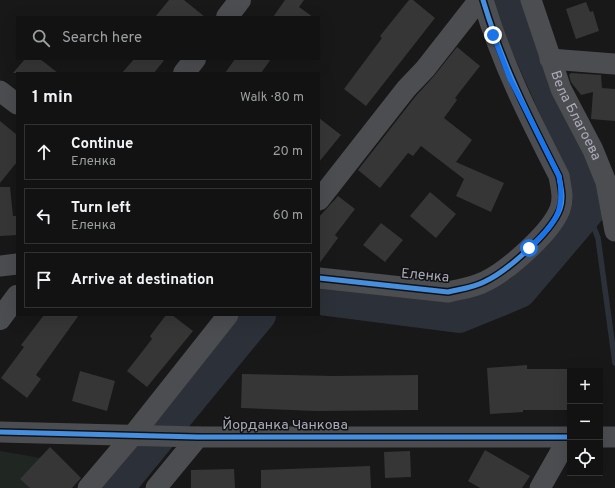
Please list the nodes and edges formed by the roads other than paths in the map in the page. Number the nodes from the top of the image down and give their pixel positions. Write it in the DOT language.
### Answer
graph roads {
  1 [pos="240,0"];
  2 [pos="479,0"];
  3 [pos="483,0"];
  4 [pos="531,0"];
  5 [pos="228,16"];
  6 [pos="550,59"];
  7 [pos="194,60"];
  8 [pos="615,64"];
  9 [pos="185,72"];
  10 [pos="0,91"];
  11 [pos="16,103"];
  12 [pos="320,199"];
  13 [pos="615,231"];
  14 [pos="16,264"];
  15 [pos="0,266"];
  16 [pos="320,278"];
  17 [pos="16,297"];
  18 [pos="227,316"];
  19 [pos="0,319"];
  20 [pos="0,432"];
  21 [pos="137,436"];
  22 [pos="190,437"];
  23 [pos="567,437"];
  24 [pos="568,440"];
  25 [pos="88,488"];
  26 [pos="156,488"];
  27 [pos="540,488"];
  1 -- 5 [label="street"];
  2 -- 12 [label="street"];
  3 -- 16 [label="street, Еленка"];
  4 -- 6 [label="street, Вела Благоева"];
  6 -- 8 [label="street"];
  6 -- 13 [label="street, Вела Благоева"];
  7 -- 9 [label="street"];
  10 -- 11 [label="street"];
  14 -- 15 [label="street"];
  17 -- 19 [label="street"];
  18 -- 21 [label="street"];
  20 -- 21 [label="street, Йорданка Чанкова"];
  21 -- 22 [label="street, Йорданка Чанкова"];
  21 -- 25 [label="street"];
  22 -- 23 [label="street, Йорданка Чанкова"];
  22 -- 26 [label="street"];
  24 -- 27 [label="street"];
}
